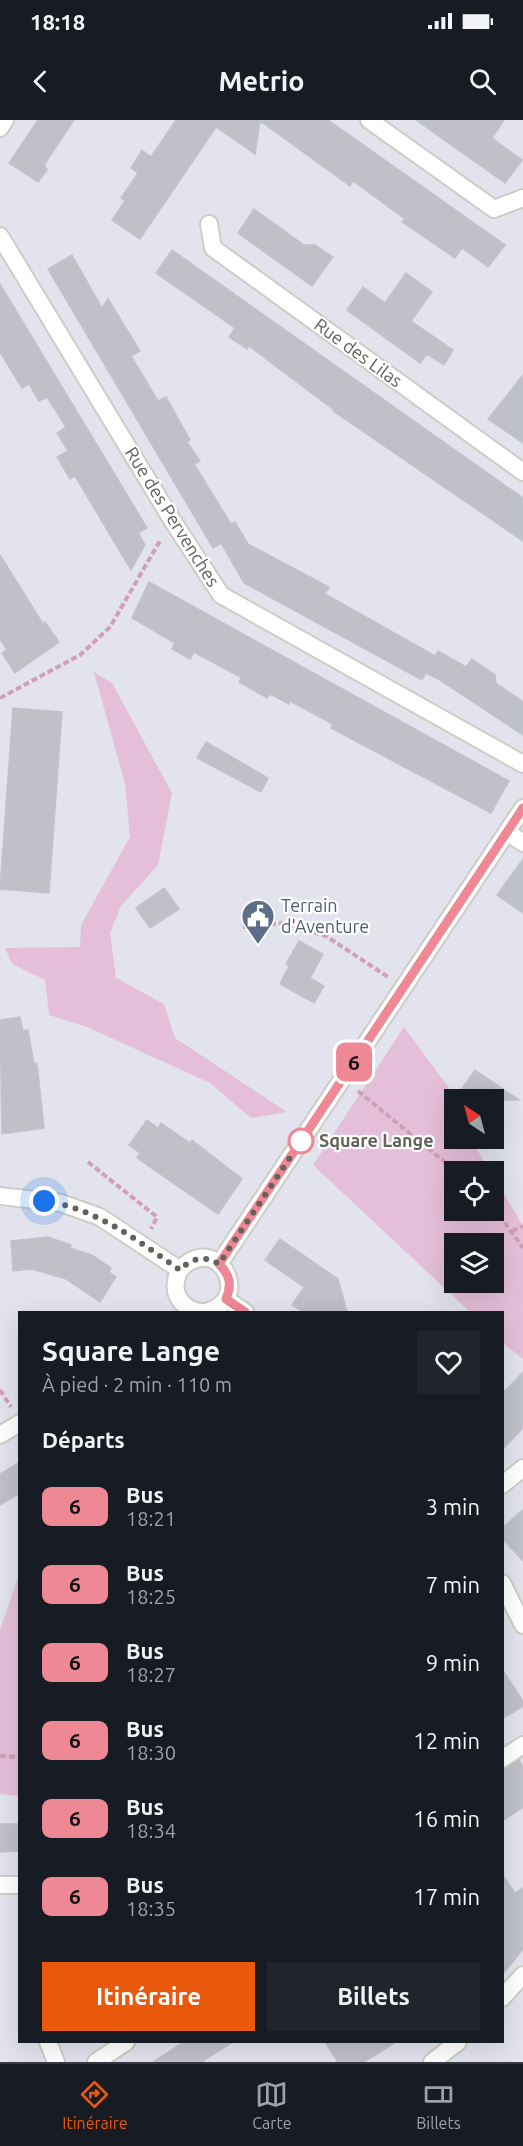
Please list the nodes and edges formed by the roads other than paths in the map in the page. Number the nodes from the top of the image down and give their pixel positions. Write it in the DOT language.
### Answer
graph roads {
  1 [pos="6,120"];
  2 [pos="369,120"];
  3 [pos="0,128"];
  4 [pos="523,198"];
  5 [pos="209,224"];
  6 [pos="0,237"];
  7 [pos="523,472"];
  8 [pos="523,764"];
  9 [pos="523,808"];
  10 [pos="507,832"];
  11 [pos="523,843"];
  12 [pos="0,1196"];
  13 [pos="219,1264"];
  14 [pos="180,1270"];
  15 [pos="226,1299"];
  16 [pos="199,1311"];
  17 [pos="206,1311"];
  18 [pos="244,1311"];
  19 [pos="18,1424"];
  20 [pos="0,1435"];
  21 [pos="523,1468"];
  22 [pos="504,1483"];
  23 [pos="504,1587"];
  24 [pos="523,1625"];
  25 [pos="523,1745"];
  26 [pos="504,1759"];
  27 [pos="0,1885"];
  28 [pos="18,1885"];
  29 [pos="523,1975"];
  30 [pos="504,1996"];
  31 [pos="48,2043"];
  32 [pos="124,2043"];
  33 [pos="457,2043"];
  34 [pos="56,2062"];
  35 [pos="96,2062"];
  36 [pos="432,2062"];
  1 -- 3 [label="street"];
  2 -- 4 [label="street"];
  5 -- 7 [label="street, Rue des Lilas"];
  6 -- 8 [label="street, Rue des Pervenches"];
  9 -- 10 [label="street"];
  10 -- 11 [label="street"];
  10 -- 13 [label="street"];
  12 -- 14 [label="street"];
  13 -- 14 [label="street"];
  13 -- 15 [label="street"];
  14 -- 16 [label="street"];
  15 -- 17 [label="street"];
  15 -- 18 [label="street"];
  19 -- 20 [label="street"];
  21 -- 22 [label="street"];
  23 -- 24 [label="street"];
  25 -- 26 [label="street"];
  27 -- 28 [label="street"];
  29 -- 30 [label="street"];
  31 -- 34 [label="street"];
  32 -- 35 [label="street"];
  33 -- 36 [label="street"];
}
